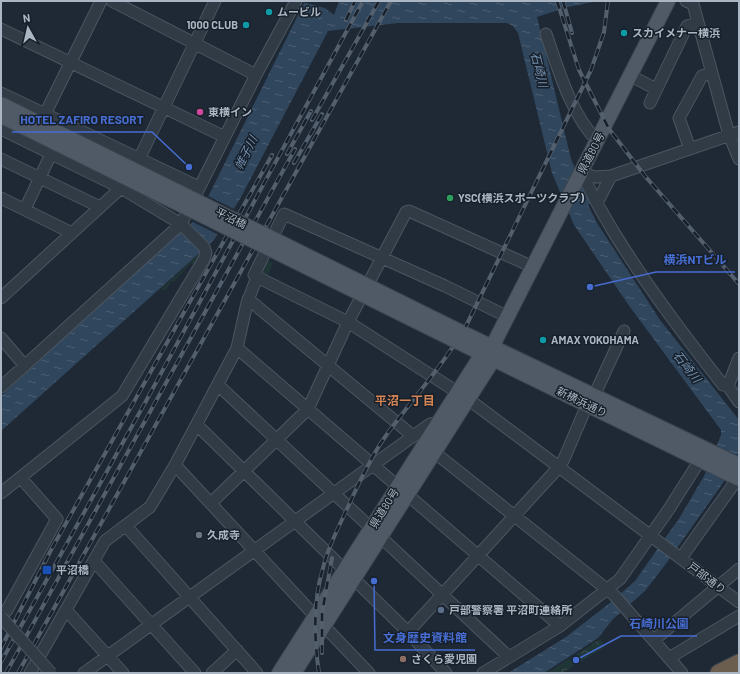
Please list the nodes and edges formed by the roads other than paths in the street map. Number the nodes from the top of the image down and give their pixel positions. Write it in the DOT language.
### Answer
graph roads {
  1 [pos="101,1"];
  2 [pos="112,1"];
  3 [pos="215,1"];
  4 [pos="296,1"];
  5 [pos="668,1"];
  6 [pos="686,1"];
  7 [pos="698,23"];
  8 [pos="1,29"];
  9 [pos="546,34"];
  10 [pos="195,43"];
  11 [pos="70,63"];
  12 [pos="711,74"];
  13 [pos="256,75"];
  14 [pos="631,76"];
  15 [pos="656,89"];
  16 [pos="1,93"];
  17 [pos="650,103"];
  18 [pos="1,104"];
  19 [pos="164,107"];
  20 [pos="45,114"];
  21 [pos="1,116"];
  22 [pos="1,129"];
  23 [pos="734,133"];
  24 [pos="225,136"];
  25 [pos="597,141"];
  26 [pos="690,149"];
  27 [pos="51,154"];
  28 [pos="1,159"];
  29 [pos="139,159"];
  30 [pos="739,159"];
  31 [pos="581,174"];
  32 [pos="611,176"];
  33 [pos="40,178"];
  34 [pos="199,187"];
  35 [pos="121,188"];
  36 [pos="1,198"];
  37 [pos="597,203"];
  38 [pos="100,207"];
  39 [pos="25,209"];
  40 [pos="181,224"];
  41 [pos="72,233"];
  42 [pos="382,258"];
  43 [pos="533,267"];
  44 [pos="256,277"];
  45 [pos="1,298"];
  46 [pos="248,299"];
  47 [pos="508,317"];
  48 [pos="348,322"];
  49 [pos="624,331"];
  50 [pos="459,336"];
  51 [pos="1,338"];
  52 [pos="237,348"];
  53 [pos="489,354"];
  54 [pos="739,358"];
  55 [pos="25,366"];
  56 [pos="328,366"];
  57 [pos="218,385"];
  58 [pos="728,386"];
  59 [pos="1,387"];
  60 [pos="463,396"];
  61 [pos="591,400"];
  62 [pos="739,402"];
  63 [pos="308,408"];
  64 [pos="439,422"];
  65 [pos="197,425"];
  66 [pos="276,439"];
  67 [pos="409,439"];
  68 [pos="426,450"];
  69 [pos="707,459"];
  70 [pos="175,465"];
  71 [pos="374,465"];
  72 [pos="559,467"];
  73 [pos="244,471"];
  74 [pos="737,472"];
  75 [pos="21,478"];
  76 [pos="403,490"];
  77 [pos="1,493"];
  78 [pos="335,494"];
  79 [pos="211,503"];
  80 [pos="515,516"];
  81 [pos="295,522"];
  82 [pos="126,526"];
  83 [pos="376,533"];
  84 [pos="656,539"];
  85 [pos="255,551"];
  86 [pos="478,556"];
  87 [pos="678,556"];
  88 [pos="94,561"];
  89 [pos="739,569"];
  90 [pos="349,576"];
  91 [pos="719,587"];
  92 [pos="611,594"];
  93 [pos="444,595"];
  94 [pos="190,597"];
  95 [pos="739,602"];
  96 [pos="66,610"];
  97 [pos="2,616"];
  98 [pos="739,616"];
  99 [pos="320,621"];
  100 [pos="151,625"];
  101 [pos="560,626"];
  102 [pos="408,632"];
  103 [pos="654,640"];
  104 [pos="237,650"];
  105 [pos="108,656"];
  106 [pos="509,657"];
  107 [pos="669,658"];
  108 [pos="38,659"];
  109 [pos="739,663"];
  110 [pos="30,673"];
  111 [pos="46,673"];
  112 [pos="51,673"];
  113 [pos="54,673"];
  114 [pos="84,673"];
  115 [pos="122,673"];
  116 [pos="195,673"];
  117 [pos="212,673"];
  118 [pos="257,673"];
  119 [pos="279,673"];
  120 [pos="294,673"];
  121 [pos="369,673"];
  122 [pos="446,673"];
  123 [pos="483,673"];
  124 [pos="682,673"];
  125 [pos="719,673"];
  1 -- 11 [label="street"];
  2 -- 10 [label="street"];
  3 -- 10 [label="street"];
  4 -- 13 [label="street"];
  5 -- 14 [label="main road, 県道80号"];
  6 -- 7 [label="street"];
  7 -- 12 [label="street"];
  7 -- 15 [label="street"];
  8 -- 11 [label="street"];
  9 -- 25 [label="street"];
  10 -- 13 [label="street"];
  10 -- 19 [label="street"];
  11 -- 19 [label="street"];
  11 -- 20 [label="street"];
  12 -- 23 [label="street"];
  12 -- 26 [label="street"];
  13 -- 24 [label="street"];
  14 -- 15 [label="street"];
  14 -- 25 [label="main road, 県道80号"];
  15 -- 17 [label="street"];
  16 -- 20 [label="street"];
  18 -- 50 [label="main road, 平沼橋, bridge"];
  19 -- 24 [label="street"];
  19 -- 29 [label="street"];
  20 -- 29 [label="street"];
  21 -- 50 [label="main road, 平沼橋, bridge"];
  22 -- 27 [label="street"];
  23 -- 26 [label="street"];
  23 -- 30 [label="street"];
  24 -- 34 [label="street"];
  25 -- 31 [label="main road, 県道80号"];
  26 -- 32 [label="street"];
  27 -- 33 [label="street"];
  27 -- 35 [label="street"];
  28 -- 33 [label="street"];
  29 -- 34 [label="street"];
  29 -- 35 [label="street"];
  31 -- 32 [label="street"];
  31 -- 37 [label="street"];
  31 -- 43 [label="main road, 県道80号"];
  32 -- 37 [label="street"];
  33 -- 38 [label="street"];
  33 -- 39 [label="street"];
  34 -- 40 [label="street"];
  35 -- 38 [label="street"];
  35 -- 40 [label="street"];
  36 -- 39 [label="street"];
  37 -- 58 [label="street"];
  38 -- 41 [label="street"];
  39 -- 41 [label="street"];
  40 -- 55 [label="street"];
  40 -- 75 [label="street"];
  41 -- 45 [label="street"];
  42 -- 43 [label="street"];
  42 -- 44 [label="street"];
  42 -- 47 [label="street"];
  42 -- 48 [label="street"];
  43 -- 47 [label="main road, 県道80号"];
  44 -- 46 [label="street"];
  44 -- 48 [label="street, 戸部通り"];
  46 -- 52 [label="street"];
  46 -- 56 [label="street"];
  47 -- 53 [label="main road, 県道80号"];
  48 -- 56 [label="street"];
  48 -- 60 [label="street, 戸部通り"];
  49 -- 61 [label="street"];
  50 -- 53 [label="main road, 新横浜通り"];
  51 -- 55 [label="street"];
  52 -- 57 [label="street"];
  52 -- 63 [label="street"];
  53 -- 60 [label="main road, 県道80号"];
  53 -- 61 [label="main road, 新横浜通り"];
  54 -- 58 [label="street"];
  55 -- 59 [label="street"];
  56 -- 63 [label="street"];
  56 -- 67 [label="street"];
  57 -- 65 [label="street"];
  57 -- 66 [label="street"];
  58 -- 62 [label="street"];
  60 -- 64 [label="main road, 県道80号"];
  60 -- 68 [label="main road, 県道80号"];
  60 -- 72 [label="street, 戸部通り"];
  61 -- 69 [label="main road, 新横浜通り"];
  61 -- 72 [label="street"];
  63 -- 66 [label="street"];
  63 -- 71 [label="street"];
  64 -- 67 [label="street"];
  64 -- 68 [label="main road, 県道80号"];
  65 -- 70 [label="street"];
  65 -- 73 [label="street"];
  66 -- 73 [label="street"];
  66 -- 78 [label="street"];
  67 -- 68 [label="street"];
  67 -- 71 [label="street"];
  68 -- 76 [label="main road, 県道80号"];
  68 -- 80 [label="street"];
  69 -- 74 [label="main road, 新横浜通り"];
  69 -- 84 [label="street"];
  70 -- 79 [label="street"];
  70 -- 82 [label="street"];
  71 -- 76 [label="street"];
  71 -- 78 [label="street"];
  72 -- 80 [label="street"];
  72 -- 84 [label="street, 戸部通り"];
  73 -- 79 [label="street"];
  73 -- 81 [label="street"];
  74 -- 87 [label="street"];
  75 -- 77 [label="street"];
  75 -- 97 [label="street"];
  76 -- 83 [label="main road, 県道80号"];
  76 -- 86 [label="street"];
  78 -- 81 [label="street"];
  78 -- 83 [label="street"];
  79 -- 85 [label="street"];
  80 -- 86 [label="street"];
  80 -- 92 [label="street"];
  81 -- 85 [label="street"];
  81 -- 90 [label="street"];
  82 -- 88 [label="street"];
  82 -- 94 [label="street"];
  83 -- 90 [label="main road, 県道80号"];
  83 -- 93 [label="street"];
  84 -- 87 [label="street, 戸部通り"];
  84 -- 92 [label="street"];
  85 -- 94 [label="street"];
  85 -- 99 [label="street"];
  86 -- 93 [label="street"];
  86 -- 101 [label="street"];
  87 -- 91 [label="street, 戸部通り"];
  88 -- 96 [label="street"];
  88 -- 100 [label="street"];
  89 -- 91 [label="street"];
  90 -- 99 [label="main road, 県道80号"];
  90 -- 102 [label="street"];
  91 -- 95 [label="street, 戸部通り"];
  91 -- 103 [label="street"];
  92 -- 101 [label="street"];
  92 -- 103 [label="street"];
  93 -- 102 [label="street"];
  93 -- 106 [label="street"];
  94 -- 100 [label="street"];
  94 -- 104 [label="street"];
  96 -- 105 [label="street"];
  96 -- 108 [label="street"];
  97 -- 112 [label="street, bridge"];
  98 -- 107 [label="street"];
  99 -- 119 [label="main road, 県道80号"];
  99 -- 120 [label="main road, 県道80号"];
  99 -- 121 [label="street"];
  100 -- 105 [label="street"];
  100 -- 116 [label="street"];
  101 -- 106 [label="street"];
  102 -- 122 [label="street"];
  103 -- 107 [label="street"];
  104 -- 117 [label="street"];
  104 -- 118 [label="street"];
  105 -- 114 [label="street"];
  105 -- 115 [label="street"];
  106 -- 123 [label="street"];
  107 -- 124 [label="street"];
  108 -- 110 [label="street"];
  108 -- 111 [label="street"];
  108 -- 113 [label="street"];
  109 -- 125 [label="highway"];
}
